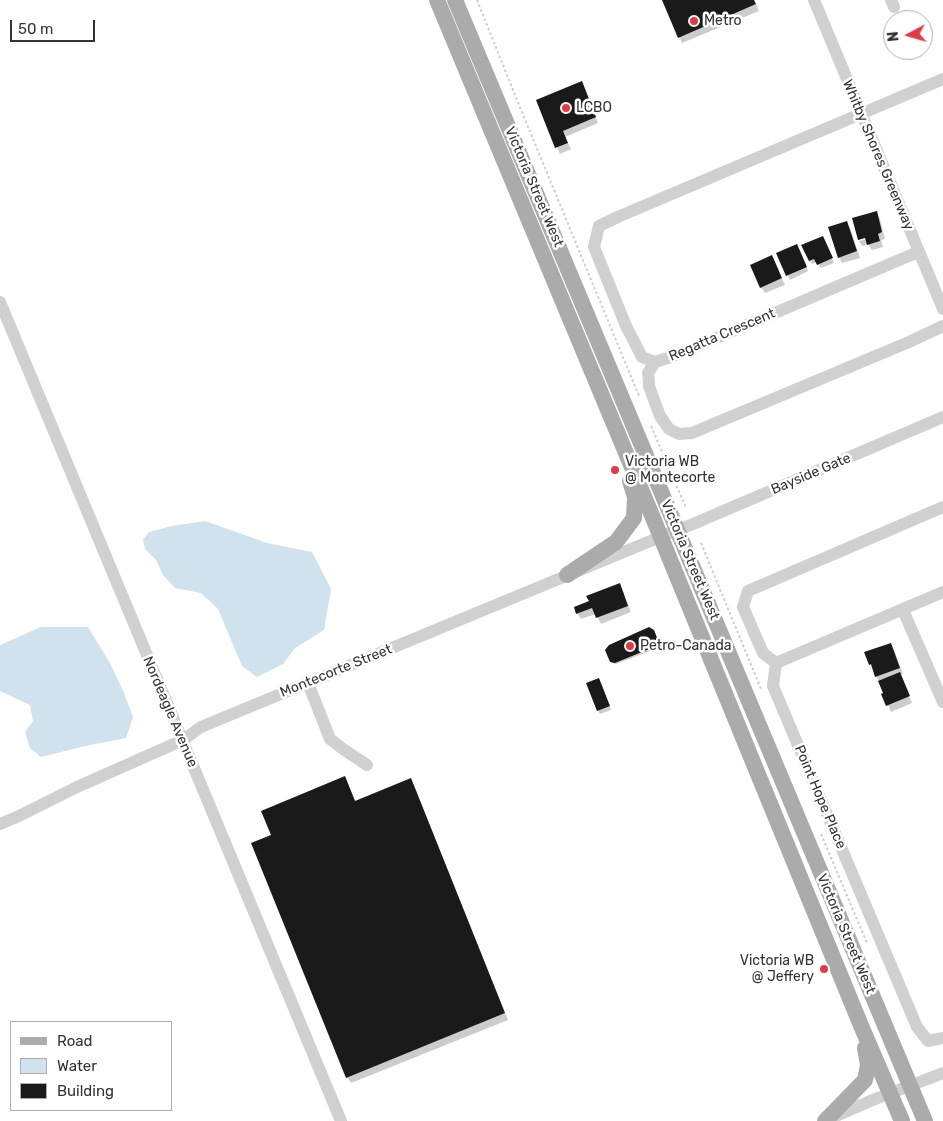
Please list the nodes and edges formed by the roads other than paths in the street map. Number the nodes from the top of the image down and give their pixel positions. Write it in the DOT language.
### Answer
graph roads {
  1 [pos="437,0"];
  2 [pos="455,0"];
  3 [pos="814,0"];
  4 [pos="943,79"];
  5 [pos="861,113"];
  6 [pos="918,252"];
  7 [pos="0,302"];
  8 [pos="943,309"];
  9 [pos="943,326"];
  10 [pos="655,362"];
  11 [pos="943,417"];
  12 [pos="616,428"];
  13 [pos="943,507"];
  14 [pos="678,530"];
  15 [pos="660,536"];
  16 [pos="567,575"];
  17 [pos="943,592"];
  18 [pos="903,610"];
  19 [pos="776,663"];
  20 [pos="308,683"];
  21 [pos="943,702"];
  22 [pos="182,740"];
  23 [pos="367,765"];
  24 [pos="0,824"];
  25 [pos="862,1028"];
  26 [pos="943,1038"];
  27 [pos="943,1073"];
  28 [pos="910,1086"];
  29 [pos="890,1094"];
  30 [pos="341,1121"];
  31 [pos="825,1121"];
  32 [pos="902,1121"];
  33 [pos="925,1121"];
  1 -- 12 [label="main road, Victoria Street West"];
  2 -- 14 [label="main road, Victoria Street West"];
  3 -- 5 [label="street, Whitby Shores Greenway"];
  4 -- 5 [label="street"];
  5 -- 6 [label="street, Whitby Shores Greenway"];
  5 -- 10 [label="street, Regatta Crescent"];
  6 -- 8 [label="street, Whitby Shores Greenway"];
  6 -- 10 [label="street, Regatta Crescent"];
  7 -- 22 [label="street, Nordeagle Avenue"];
  9 -- 10 [label="street"];
  11 -- 14 [label="street, Bayside Gate"];
  12 -- 15 [label="main road, Victoria Street West"];
  12 -- 16 [label="main road"];
  13 -- 19 [label="street"];
  14 -- 15 [label="street, Montecorte Street"];
  14 -- 28 [label="main road, Victoria Street West"];
  15 -- 16 [label="street, Montecorte Street"];
  15 -- 25 [label="main road, Victoria Street West"];
  16 -- 20 [label="street, Montecorte Street"];
  17 -- 18 [label="street"];
  18 -- 19 [label="street"];
  18 -- 21 [label="street"];
  19 -- 26 [label="street, Point Hope Place"];
  20 -- 22 [label="street, Montecorte Street"];
  20 -- 23 [label="street"];
  22 -- 24 [label="street, Montecorte Street"];
  22 -- 30 [label="street, Nordeagle Avenue"];
  25 -- 29 [label="main road, Victoria Street West"];
  25 -- 31 [label="main road"];
  27 -- 28 [label="street"];
  28 -- 29 [label="street"];
  28 -- 33 [label="main road, Victoria Street West"];
  29 -- 31 [label="street"];
  29 -- 32 [label="main road, Victoria Street West"];
}
